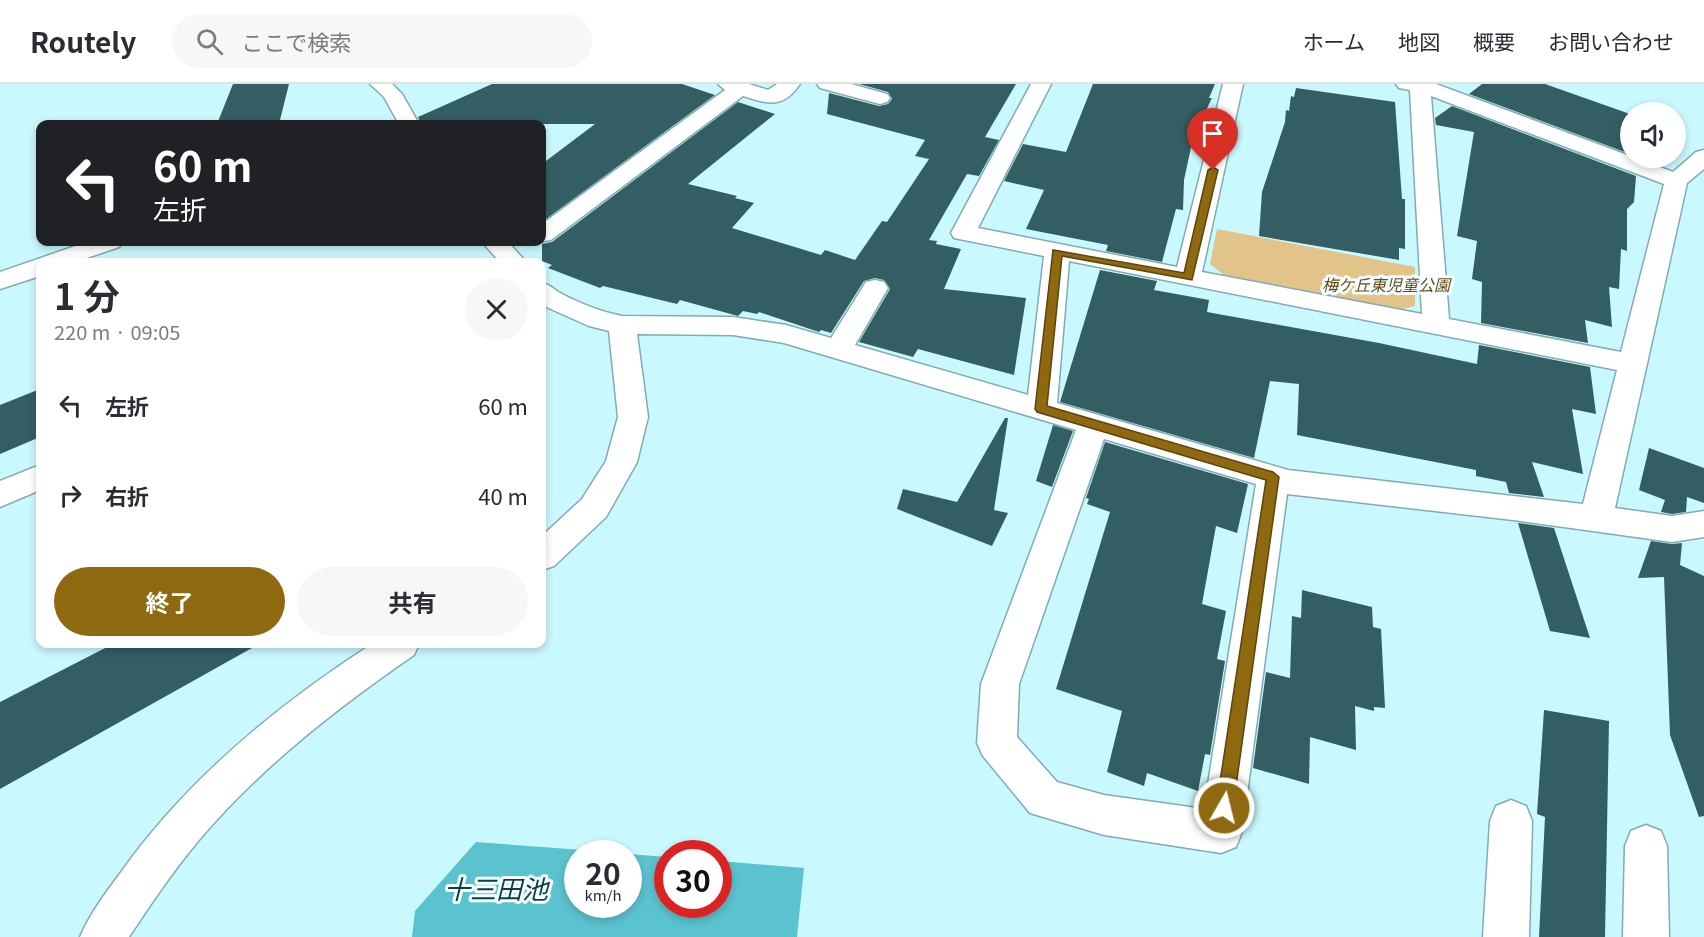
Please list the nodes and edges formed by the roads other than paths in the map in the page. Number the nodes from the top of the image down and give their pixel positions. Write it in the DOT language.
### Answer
graph roads {
  1 [pos="380,84"];
  2 [pos="790,84"];
  3 [pos="827,84"];
  4 [pos="1041,84"];
  5 [pos="1233,84"];
  6 [pos="1413,85"];
  7 [pos="734,86"];
  8 [pos="880,98"];
  9 [pos="407,120"];
  10 [pos="1704,157"];
  11 [pos="1676,181"];
  12 [pos="546,232"];
  13 [pos="98,246"];
  14 [pos="519,246"];
  15 [pos="504,252"];
  16 [pos="1057,252"];
  17 [pos="64,258"];
  18 [pos="36,268"];
  19 [pos="1188,278"];
  20 [pos="0,281"];
  21 [pos="875,288"];
  22 [pos="546,295"];
  23 [pos="622,325"];
  24 [pos="1436,326"];
  25 [pos="838,349"];
  26 [pos="1633,364"];
  27 [pos="1041,409"];
  28 [pos="1094,424"];
  29 [pos="1273,477"];
  30 [pos="36,479"];
  31 [pos="0,495"];
  32 [pos="1596,519"];
  33 [pos="1704,524"];
  34 [pos="546,552"];
  35 [pos="395,648"];
  36 [pos="1511,821"];
  37 [pos="1646,846"];
  38 [pos="103,937"];
  39 [pos="1506,937"];
  40 [pos="1646,937"];
  1 -- 9 [label="street"];
  2 -- 7 [label="street"];
  3 -- 8 [label="street"];
  4 -- 16 [label="street"];
  5 -- 19 [label="street"];
  6 -- 11 [label="street"];
  6 -- 24 [label="street"];
  7 -- 12 [label="street"];
  10 -- 11 [label="street"];
  11 -- 26 [label="street"];
  13 -- 17 [label="street"];
  14 -- 15 [label="street"];
  16 -- 19 [label="street"];
  16 -- 27 [label="street"];
  18 -- 20 [label="street"];
  19 -- 24 [label="street"];
  21 -- 25 [label="street"];
  22 -- 23 [label="street"];
  23 -- 25 [label="street"];
  23 -- 34 [label="street"];
  24 -- 26 [label="street"];
  25 -- 27 [label="street"];
  26 -- 32 [label="street"];
  27 -- 28 [label="street"];
  28 -- 29 [label="street"];
  28 -- 29 [label="street"];
  29 -- 32 [label="street"];
  30 -- 31 [label="street"];
  32 -- 33 [label="street"];
  35 -- 38 [label="street"];
  36 -- 39 [label="street"];
  37 -- 40 [label="street"];
}
